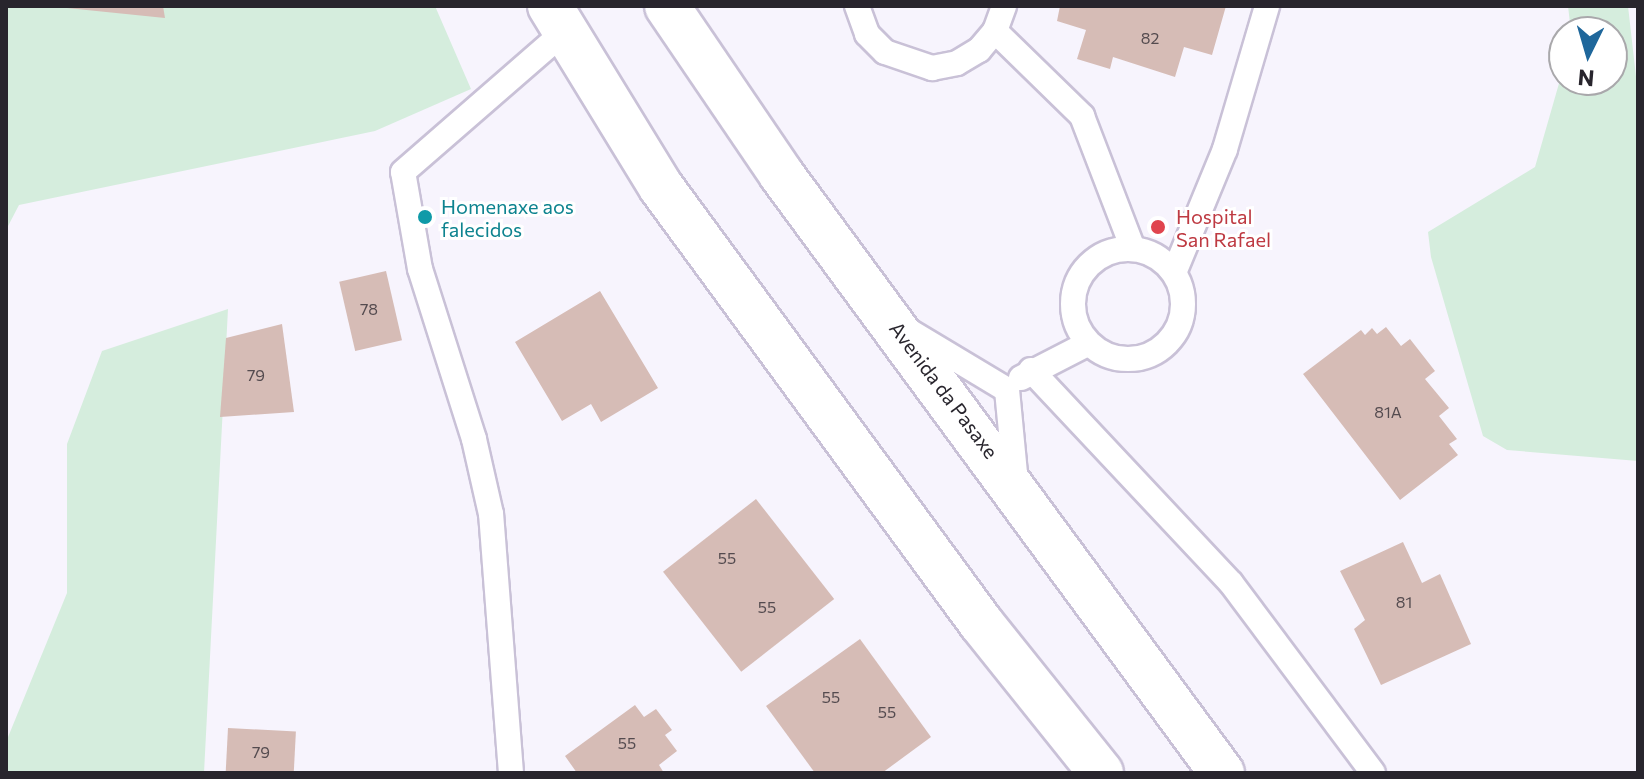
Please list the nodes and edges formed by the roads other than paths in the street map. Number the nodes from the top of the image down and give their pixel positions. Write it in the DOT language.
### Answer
graph roads {
  1 [pos="667,6"];
  2 [pos="857,6"];
  3 [pos="1004,6"];
  4 [pos="1267,6"];
  5 [pos="556,20"];
  6 [pos="995,31"];
  7 [pos="1133,249"];
  8 [pos="1174,273"];
  9 [pos="892,321"];
  10 [pos="1089,343"];
  11 [pos="1031,370"];
  12 [pos="1007,390"];
  13 [pos="1016,487"];
  14 [pos="981,623"];
  15 [pos="1221,765"];
  16 [pos="511,773"];
  17 [pos="1086,773"];
  18 [pos="1101,773"];
  19 [pos="1373,773"];
  1 -- 9 [label="main road, Avenida da Pasaxe"];
  2 -- 6 [label="lane"];
  3 -- 6 [label="lane"];
  4 -- 8 [label="lane"];
  5 -- 14 [label="main road"];
  5 -- 16 [label="lane"];
  6 -- 7 [label="lane"];
  7 -- 8 [label="lane"];
  7 -- 10 [label="lane"];
  8 -- 10 [label="lane"];
  9 -- 12 [label="lane"];
  9 -- 13 [label="main road, Avenida da Pasaxe"];
  10 -- 11 [label="lane"];
  11 -- 12 [label="lane"];
  11 -- 19 [label="lane"];
  12 -- 13 [label="lane"];
  13 -- 15 [label="main road, Avenida da Pasaxe"];
  14 -- 17 [label="main road"];
  14 -- 18 [label="main road"];
}
